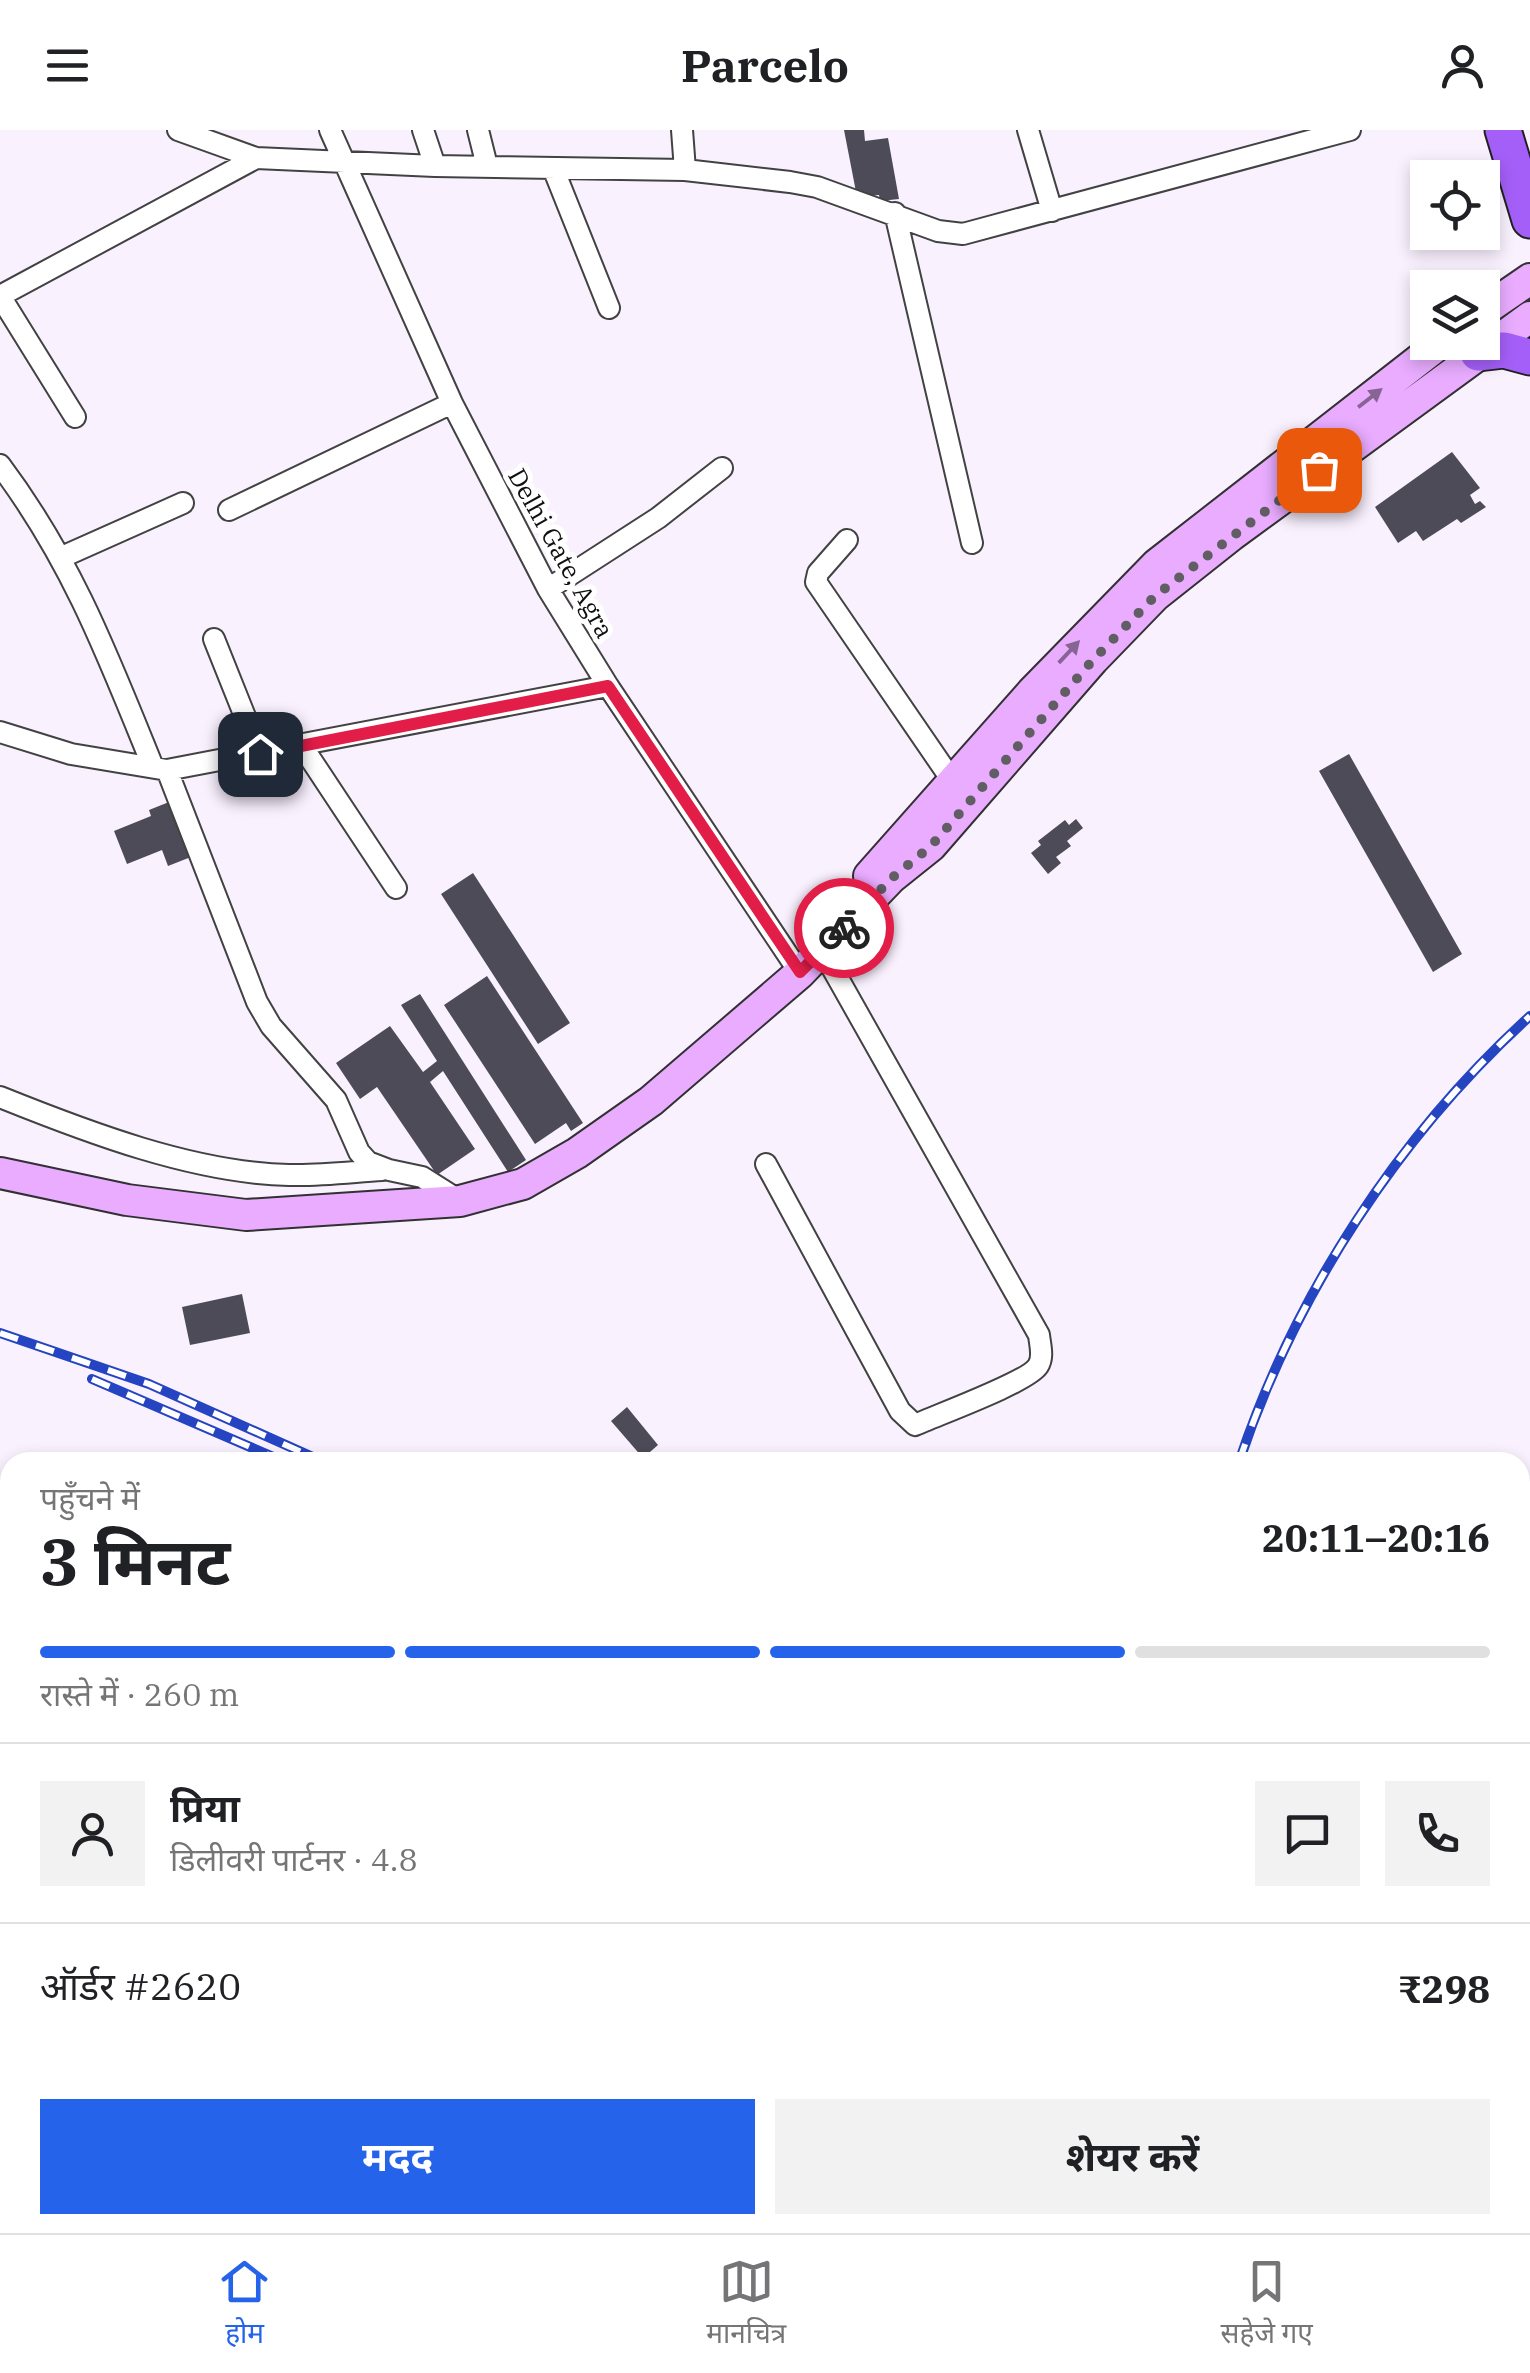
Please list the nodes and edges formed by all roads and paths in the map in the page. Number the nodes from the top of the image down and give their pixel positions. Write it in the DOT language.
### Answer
graph roads {
  1 [pos="178,130"];
  2 [pos="330,130"];
  3 [pos="424,130"];
  4 [pos="478,130"];
  5 [pos="682,130"];
  6 [pos="1028,130"];
  7 [pos="1350,130"];
  8 [pos="1503,130"];
  9 [pos="256,158"];
  10 [pos="344,164"];
  11 [pos="436,166"];
  12 [pos="487,166"];
  13 [pos="552,168"];
  14 [pos="685,170"];
  15 [pos="1052,211"];
  16 [pos="895,213"];
  17 [pos="1530,220"];
  18 [pos="1530,279"];
  19 [pos="1500,300"];
  20 [pos="609,308"];
  21 [pos="1530,317"];
  22 [pos="1500,338"];
  23 [pos="1500,350"];
  24 [pos="1530,358"];
  25 [pos="1421,360"];
  26 [pos="1468,360"];
  27 [pos="452,403"];
  28 [pos="75,417"];
  29 [pos="0,465"];
  30 [pos="722,468"];
  31 [pos="183,503"];
  32 [pos="1247,508"];
  33 [pos="229,510"];
  34 [pos="848,540"];
  35 [pos="972,543"];
  36 [pos="62,557"];
  37 [pos="548,589"];
  38 [pos="214,639"];
  39 [pos="608,686"];
  40 [pos="0,732"];
  41 [pos="302,746"];
  42 [pos="260,754"];
  43 [pos="160,768"];
  44 [pos="961,793"];
  45 [pos="396,888"];
  46 [pos="818,942"];
  47 [pos="790,973"];
  48 [pos="0,1096"];
  49 [pos="766,1164"];
  50 [pos="389,1170"];
  51 [pos="0,1174"];
  52 [pos="460,1200"];
  1 -- 9 [label="street"];
  2 -- 10 [label="street, Delhi Gate, Agra"];
  3 -- 11 [label="street"];
  4 -- 12 [label="street"];
  5 -- 14 [label="street"];
  6 -- 15 [label="street"];
  7 -- 15 [label="street"];
  8 -- 17 [label="highway"];
  9 -- 10 [label="street"];
  9 -- 28 [label="street"];
  10 -- 11 [label="street"];
  10 -- 27 [label="street, Delhi Gate, Agra"];
  11 -- 12 [label="street"];
  12 -- 13 [label="street"];
  13 -- 14 [label="street"];
  13 -- 20 [label="street"];
  14 -- 16 [label="street"];
  15 -- 16 [label="street"];
  16 -- 35 [label="street"];
  18 -- 19 [label="main road"];
  21 -- 22 [label="main road"];
  23 -- 24 [label="highway"];
  32 -- 25 [label="main road, one-way"];
  26 -- 32 [label="main road"];
  27 -- 33 [label="street"];
  27 -- 37 [label="street, Delhi Gate, Agra"];
  29 -- 36 [label="street"];
  30 -- 37 [label="street"];
  31 -- 36 [label="street"];
  32 -- 44 [label="main road"];
  34 -- 44 [label="street"];
  36 -- 43 [label="street"];
  37 -- 39 [label="street, Delhi Gate, Agra"];
  38 -- 42 [label="street"];
  39 -- 41 [label="street"];
  39 -- 47 [label="street, Delhi Gate, Agra"];
  40 -- 43 [label="street"];
  41 -- 42 [label="street"];
  41 -- 45 [label="street"];
  42 -- 43 [label="street"];
  43 -- 50 [label="street"];
  44 -- 46 [label="main road"];
  46 -- 47 [label="main road"];
  46 -- 49 [label="street"];
  47 -- 52 [label="main road"];
  48 -- 50 [label="street"];
  50 -- 52 [label="street"];
  51 -- 52 [label="main road"];
}
